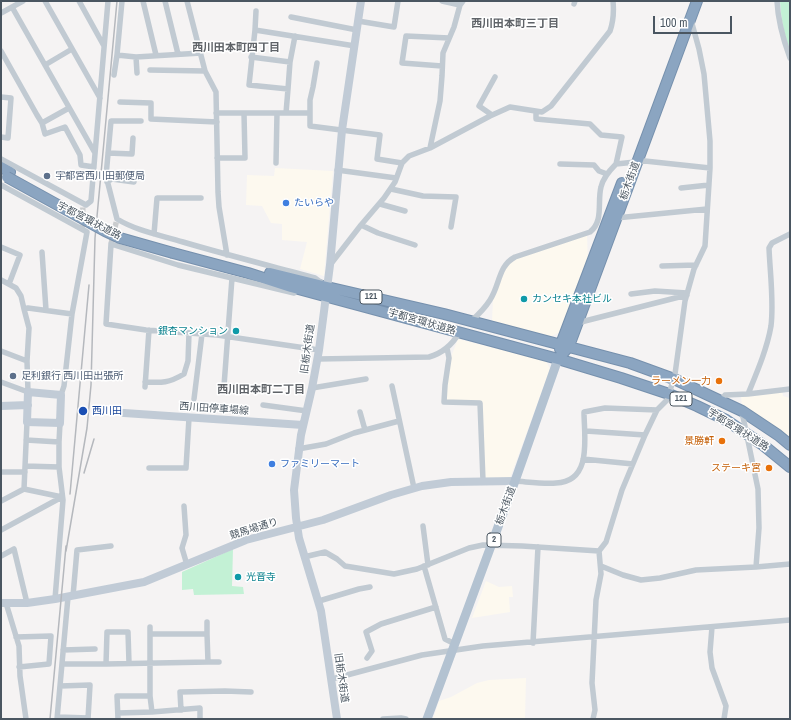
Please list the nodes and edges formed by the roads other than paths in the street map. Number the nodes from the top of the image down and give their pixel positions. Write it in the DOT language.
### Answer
graph roads {
  1 [pos="22,1"];
  2 [pos="45,1"];
  3 [pos="79,1"];
  4 [pos="108,1"];
  5 [pos="122,1"];
  6 [pos="143,1"];
  7 [pos="165,1"];
  8 [pos="187,1"];
  9 [pos="361,1"];
  10 [pos="398,1"];
  11 [pos="442,1"];
  12 [pos="613,1"];
  13 [pos="690,1"];
  14 [pos="697,1"];
  15 [pos="777,1"];
  16 [pos="462,3"];
  17 [pos="12,7"];
  18 [pos="256,11"];
  19 [pos="1,13"];
  20 [pos="291,17"];
  21 [pos="690,19"];
  22 [pos="358,21"];
  23 [pos="255,30"];
  24 [pos="357,30"];
  25 [pos="295,36"];
  26 [pos="449,38"];
  27 [pos="105,46"];
  28 [pos="355,46"];
  29 [pos="72,49"];
  30 [pos="1,51"];
  31 [pos="200,53"];
  32 [pos="178,54"];
  33 [pos="117,55"];
  34 [pos="156,55"];
  35 [pos="136,56"];
  36 [pos="251,57"];
  37 [pos="790,58"];
  38 [pos="290,62"];
  39 [pos="317,63"];
  40 [pos="45,65"];
  41 [pos="442,66"];
  42 [pos="150,70"];
  43 [pos="205,71"];
  44 [pos="137,72"];
  45 [pos="114,75"];
  46 [pos="495,77"];
  47 [pos="288,89"];
  48 [pos="1,97"];
  49 [pos="100,98"];
  50 [pos="120,102"];
  51 [pos="69,108"];
  52 [pos="536,111"];
  53 [pos="216,113"];
  54 [pos="244,113"];
  55 [pos="277,113"];
  56 [pos="286,113"];
  57 [pos="309,113"];
  58 [pos="492,115"];
  59 [pos="141,121"];
  60 [pos="216,122"];
  61 [pos="42,123"];
  62 [pos="342,130"];
  63 [pos="1,137"];
  64 [pos="133,138"];
  65 [pos="430,148"];
  66 [pos="95,153"];
  67 [pos="108,153"];
  68 [pos="217,158"];
  69 [pos="1,159"];
  70 [pos="634,161"];
  71 [pos="276,163"];
  72 [pos="402,163"];
  73 [pos="560,164"];
  74 [pos="616,164"];
  75 [pos="94,167"];
  76 [pos="710,168"];
  77 [pos="338,170"];
  78 [pos="607,174"];
  79 [pos="4,175"];
  80 [pos="396,178"];
  81 [pos="107,182"];
  82 [pos="134,182"];
  83 [pos="709,186"];
  84 [pos="681,188"];
  85 [pos="391,189"];
  86 [pos="201,198"];
  87 [pos="380,204"];
  88 [pos="707,209"];
  89 [pos="405,212"];
  90 [pos="616,218"];
  91 [pos="361,224"];
  92 [pos="451,227"];
  93 [pos="154,234"];
  94 [pos="790,234"];
  95 [pos="415,245"];
  96 [pos="1,247"];
  97 [pos="42,252"];
  98 [pos="227,255"];
  99 [pos="330,265"];
  100 [pos="696,265"];
  101 [pos="662,266"];
  102 [pos="232,278"];
  103 [pos="1,280"];
  104 [pos="9,284"];
  105 [pos="326,291"];
  106 [pos="631,294"];
  107 [pos="687,294"];
  108 [pos="24,309"];
  109 [pos="46,310"];
  110 [pos="72,314"];
  111 [pos="471,321"];
  112 [pos="577,323"];
  113 [pos="149,330"];
  114 [pos="189,333"];
  115 [pos="459,333"];
  116 [pos="202,334"];
  117 [pos="227,336"];
  118 [pos="565,345"];
  119 [pos="447,348"];
  120 [pos="319,350"];
  121 [pos="1,351"];
  122 [pos="318,359"];
  123 [pos="558,359"];
  124 [pos="27,361"];
  125 [pos="366,379"];
  126 [pos="674,379"];
  127 [pos="1,382"];
  128 [pos="234,386"];
  129 [pos="392,386"];
  130 [pos="312,388"];
  131 [pos="790,389"];
  132 [pos="28,392"];
  133 [pos="669,394"];
  134 [pos="748,394"];
  135 [pos="61,395"];
  136 [pos="194,399"];
  137 [pos="721,401"];
  138 [pos="28,405"];
  139 [pos="1,406"];
  140 [pos="263,406"];
  141 [pos="657,410"];
  142 [pos="307,411"];
  143 [pos="742,411"];
  144 [pos="360,412"];
  145 [pos="124,413"];
  146 [pos="189,418"];
  147 [pos="399,421"];
  148 [pos="27,422"];
  149 [pos="60,423"];
  150 [pos="303,425"];
  151 [pos="364,430"];
  152 [pos="586,431"];
  153 [pos="747,434"];
  154 [pos="645,435"];
  155 [pos="26,440"];
  156 [pos="59,442"];
  157 [pos="790,445"];
  158 [pos="298,449"];
  159 [pos="583,459"];
  160 [pos="633,464"];
  161 [pos="59,467"];
  162 [pos="790,467"];
  163 [pos="149,468"];
  164 [pos="25,469"];
  165 [pos="1,472"];
  166 [pos="483,481"];
  167 [pos="515,481"];
  168 [pos="414,488"];
  169 [pos="24,489"];
  170 [pos="62,497"];
  171 [pos="1,501"];
  172 [pos="184,506"];
  173 [pos="423,526"];
  174 [pos="297,527"];
  175 [pos="1,530"];
  176 [pos="492,545"];
  177 [pos="111,546"];
  178 [pos="538,547"];
  179 [pos="598,551"];
  180 [pos="1,556"];
  181 [pos="304,557"];
  182 [pos="790,564"];
  183 [pos="187,565"];
  184 [pos="426,565"];
  185 [pos="601,566"];
  186 [pos="756,567"];
  187 [pos="370,587"];
  188 [pos="70,597"];
  189 [pos="55,599"];
  190 [pos="318,602"];
  191 [pos="4,603"];
  192 [pos="27,603"];
  193 [pos="436,607"];
  194 [pos="790,620"];
  195 [pos="206,622"];
  196 [pos="150,627"];
  197 [pos="712,627"];
  198 [pos="150,634"];
  199 [pos="207,634"];
  200 [pos="16,637"];
  201 [pos="595,637"];
  202 [pos="533,643"];
  203 [pos="454,647"];
  204 [pos="95,649"];
  205 [pos="63,650"];
  206 [pos="367,658"];
  207 [pos="208,662"];
  208 [pos="219,662"];
  209 [pos="129,663"];
  210 [pos="149,663"];
  211 [pos="62,664"];
  212 [pos="106,664"];
  213 [pos="20,667"];
  214 [pos="332,679"];
  215 [pos="60,686"];
  216 [pos="251,692"];
  217 [pos="150,696"];
  218 [pos="181,710"];
  219 [pos="152,712"];
  220 [pos="118,716"];
  221 [pos="58,718"];
  222 [pos="88,718"];
  223 [pos="26,719"];
  224 [pos="200,719"];
  225 [pos="337,719"];
  226 [pos="383,719"];
  227 [pos="406,719"];
  228 [pos="427,719"];
  229 [pos="593,719"];
  230 [pos="724,719"];
  1 -- 17 [label="street"];
  2 -- 29 [label="street"];
  3 -- 27 [label="street"];
  4 -- 27 [label="street"];
  5 -- 33 [label="street"];
  6 -- 34 [label="street"];
  7 -- 32 [label="street"];
  8 -- 31 [label="street"];
  9 -- 22 [label="street, 旧栃木街道"];
  10 -- 22 [label="street"];
  11 -- 16 [label="street"];
  12 -- 52 [label="street"];
  13 -- 70 [label="highway, 栃木街道"];
  14 -- 21 [label="highway, 栃木街道"];
  15 -- 37 [label="street"];
  16 -- 26 [label="street"];
  17 -- 19 [label="street"];
  17 -- 40 [label="street"];
  18 -- 23 [label="street"];
  20 -- 24 [label="street"];
  21 -- 70 [label="highway, 栃木街道"];
  21 -- 76 [label="street"];
  22 -- 24 [label="street, 旧栃木街道"];
  23 -- 25 [label="street"];
  23 -- 36 [label="street"];
  24 -- 28 [label="street, 旧栃木街道"];
  25 -- 28 [label="street"];
  25 -- 38 [label="street"];
  26 -- 41 [label="street"];
  26 -- 41 [label="street"];
  27 -- 49 [label="street"];
  28 -- 62 [label="street, 旧栃木街道"];
  29 -- 40 [label="street"];
  29 -- 49 [label="street"];
  30 -- 61 [label="street"];
  31 -- 32 [label="street"];
  31 -- 43 [label="street"];
  32 -- 34 [label="street"];
  33 -- 35 [label="street"];
  33 -- 45 [label="street"];
  34 -- 35 [label="street"];
  35 -- 44 [label="street"];
  36 -- 38 [label="street"];
  36 -- 47 [label="street"];
  38 -- 47 [label="street"];
  39 -- 57 [label="street"];
  40 -- 51 [label="street"];
  41 -- 65 [label="street"];
  42 -- 43 [label="street"];
  43 -- 53 [label="street"];
  46 -- 58 [label="street"];
  47 -- 56 [label="street"];
  48 -- 63 [label="street"];
  49 -- 66 [label="street"];
  50 -- 60 [label="street"];
  51 -- 61 [label="street"];
  51 -- 66 [label="street"];
  52 -- 58 [label="street"];
  52 -- 74 [label="street"];
  53 -- 54 [label="street"];
  53 -- 60 [label="street"];
  54 -- 55 [label="street"];
  54 -- 68 [label="street"];
  55 -- 56 [label="street"];
  55 -- 71 [label="street"];
  56 -- 57 [label="street"];
  57 -- 62 [label="street"];
  58 -- 65 [label="street"];
  59 -- 67 [label="street"];
  60 -- 68 [label="street"];
  61 -- 75 [label="street"];
  62 -- 72 [label="street"];
  62 -- 77 [label="street, 旧栃木街道"];
  64 -- 67 [label="street"];
  65 -- 72 [label="street"];
  66 -- 75 [label="street"];
  67 -- 81 [label="street"];
  68 -- 98 [label="street"];
  69 -- 75 [label="street"];
  70 -- 74 [label="street"];
  70 -- 76 [label="street"];
  70 -- 90 [label="highway, 栃木街道"];
  70 -- 118 [label="highway, 栃木街道"];
  72 -- 80 [label="street"];
  73 -- 78 [label="street"];
  74 -- 78 [label="street"];
  76 -- 83 [label="street"];
  77 -- 80 [label="street"];
  77 -- 99 [label="street, 旧栃木街道"];
  78 -- 111 [label="street"];
  79 -- 105 [label="highway, 宇都宮環状道路 / 121"];
  79 -- 110 [label="street"];
  80 -- 85 [label="street"];
  81 -- 82 [label="street"];
  81 -- 93 [label="street"];
  83 -- 84 [label="street"];
  83 -- 88 [label="street"];
  85 -- 87 [label="street"];
  85 -- 92 [label="street"];
  86 -- 93 [label="street"];
  87 -- 89 [label="street"];
  87 -- 91 [label="street"];
  88 -- 90 [label="street"];
  88 -- 100 [label="street"];
  90 -- 112 [label="highway, 栃木街道"];
  91 -- 95 [label="street"];
  91 -- 99 [label="street"];
  93 -- 98 [label="street"];
  94 -- 134 [label="street"];
  96 -- 104 [label="street"];
  97 -- 109 [label="street"];
  98 -- 105 [label="street"];
  99 -- 105 [label="street, 旧栃木街道"];
  100 -- 101 [label="street"];
  100 -- 107 [label="street"];
  102 -- 105 [label="street"];
  102 -- 113 [label="street"];
  102 -- 117 [label="street"];
  103 -- 104 [label="street"];
  104 -- 108 [label="street"];
  105 -- 111 [label="highway, 宇都宮環状道路 / 121"];
  105 -- 115 [label="highway, 宇都宮環状道路 / 121"];
  105 -- 120 [label="street, 旧栃木街道"];
  106 -- 107 [label="street"];
  107 -- 112 [label="street"];
  107 -- 126 [label="street"];
  108 -- 109 [label="street"];
  108 -- 124 [label="street"];
  109 -- 110 [label="street"];
  110 -- 135 [label="street"];
  111 -- 118 [label="highway, 宇都宮環状道路 / 121"];
  112 -- 118 [label="highway, 栃木街道"];
  113 -- 114 [label="street"];
  113 -- 114 [label="street"];
  114 -- 116 [label="street"];
  115 -- 119 [label="street"];
  115 -- 123 [label="highway, 宇都宮環状道路 / 121"];
  116 -- 117 [label="street"];
  116 -- 136 [label="street"];
  117 -- 120 [label="street"];
  117 -- 128 [label="street"];
  118 -- 123 [label="highway, 栃木街道"];
  118 -- 126 [label="highway, 宇都宮環状道路 / 121"];
  119 -- 122 [label="street"];
  119 -- 166 [label="street"];
  120 -- 122 [label="street, 旧栃木街道"];
  121 -- 124 [label="street"];
  122 -- 130 [label="street, 旧栃木街道"];
  123 -- 133 [label="highway, 宇都宮環状道路 / 121"];
  123 -- 167 [label="main road, 栃木街道 / 2"];
  124 -- 132 [label="street"];
  125 -- 130 [label="street"];
  126 -- 133 [label="street"];
  126 -- 137 [label="highway, 宇都宮環状道路 / 121"];
  127 -- 132 [label="street"];
  129 -- 147 [label="street"];
  130 -- 142 [label="street, 旧栃木街道"];
  131 -- 134 [label="street"];
  132 -- 135 [label="street"];
  132 -- 138 [label="street"];
  133 -- 141 [label="street"];
  133 -- 153 [label="highway, 宇都宮環状道路 / 121"];
  134 -- 137 [label="street"];
  135 -- 149 [label="street"];
  137 -- 143 [label="highway, 宇都宮環状道路 / 121"];
  138 -- 139 [label="street"];
  138 -- 148 [label="street"];
  140 -- 142 [label="street"];
  141 -- 152 [label="street"];
  141 -- 154 [label="street"];
  142 -- 150 [label="street, 旧栃木街道"];
  143 -- 153 [label="street"];
  143 -- 157 [label="highway, 宇都宮環状道路 / 121"];
  144 -- 151 [label="street"];
  145 -- 146 [label="street, 西川田停車場線"];
  146 -- 150 [label="street, 西川田停車場線"];
  146 -- 163 [label="street"];
  147 -- 151 [label="street"];
  147 -- 168 [label="street"];
  148 -- 149 [label="street"];
  148 -- 155 [label="street"];
  149 -- 156 [label="street"];
  150 -- 158 [label="street, 旧栃木街道"];
  151 -- 158 [label="street"];
  152 -- 154 [label="street"];
  152 -- 159 [label="street"];
  153 -- 162 [label="highway, 宇都宮環状道路 / 121"];
  153 -- 186 [label="street"];
  154 -- 160 [label="street"];
  155 -- 156 [label="street"];
  155 -- 164 [label="street"];
  156 -- 161 [label="street"];
  158 -- 174 [label="street, 旧栃木街道"];
  159 -- 160 [label="street"];
  159 -- 167 [label="street"];
  160 -- 179 [label="street"];
  161 -- 164 [label="street"];
  161 -- 170 [label="street"];
  164 -- 165 [label="street"];
  164 -- 169 [label="street"];
  166 -- 167 [label="street, 競馬場通り"];
  166 -- 168 [label="street, 競馬場通り"];
  167 -- 176 [label="main road, 栃木街道 / 2"];
  168 -- 174 [label="street, 競馬場通り"];
  169 -- 170 [label="street"];
  169 -- 171 [label="street"];
  170 -- 175 [label="street"];
  170 -- 189 [label="street"];
  172 -- 183 [label="street"];
  173 -- 184 [label="street"];
  174 -- 181 [label="street, 旧栃木街道"];
  174 -- 183 [label="street, 競馬場通り"];
  176 -- 178 [label="street"];
  176 -- 184 [label="street"];
  176 -- 203 [label="main road, 栃木街道 / 2"];
  177 -- 188 [label="street"];
  178 -- 179 [label="street"];
  178 -- 202 [label="street"];
  179 -- 185 [label="street"];
  180 -- 192 [label="street"];
  181 -- 184 [label="street"];
  181 -- 190 [label="street, 旧栃木街道"];
  182 -- 186 [label="street"];
  183 -- 188 [label="street, 競馬場通り"];
  184 -- 193 [label="street"];
  185 -- 186 [label="street"];
  185 -- 201 [label="street"];
  187 -- 190 [label="street"];
  188 -- 189 [label="street, 競馬場通り"];
  188 -- 205 [label="street"];
  189 -- 192 [label="street, 競馬場通り"];
  190 -- 214 [label="street, 旧栃木街道"];
  191 -- 192 [label="street, 競馬場通り"];
  191 -- 200 [label="street"];
  193 -- 203 [label="street"];
  193 -- 206 [label="street"];
  194 -- 197 [label="street"];
  195 -- 199 [label="street"];
  196 -- 198 [label="street"];
  197 -- 201 [label="street"];
  197 -- 230 [label="street"];
  198 -- 199 [label="street"];
  198 -- 210 [label="street"];
  199 -- 207 [label="street"];
  200 -- 213 [label="street"];
  200 -- 213 [label="street"];
  201 -- 202 [label="street"];
  201 -- 229 [label="street"];
  202 -- 203 [label="street"];
  203 -- 214 [label="street"];
  203 -- 228 [label="main road, 栃木街道 / 2"];
  204 -- 205 [label="street"];
  205 -- 211 [label="street"];
  207 -- 208 [label="street"];
  207 -- 210 [label="street"];
  209 -- 210 [label="street"];
  209 -- 212 [label="street"];
  209 -- 212 [label="street"];
  210 -- 217 [label="street"];
  211 -- 212 [label="street"];
  211 -- 215 [label="street"];
  213 -- 223 [label="street"];
  214 -- 225 [label="street, 旧栃木街道"];
  215 -- 221 [label="street"];
  215 -- 222 [label="street"];
  216 -- 218 [label="street"];
  217 -- 219 [label="street"];
  217 -- 220 [label="street"];
  218 -- 219 [label="street"];
  218 -- 224 [label="street"];
  219 -- 220 [label="street"];
  221 -- 222 [label="street"];
  226 -- 227 [label="street"];
}
